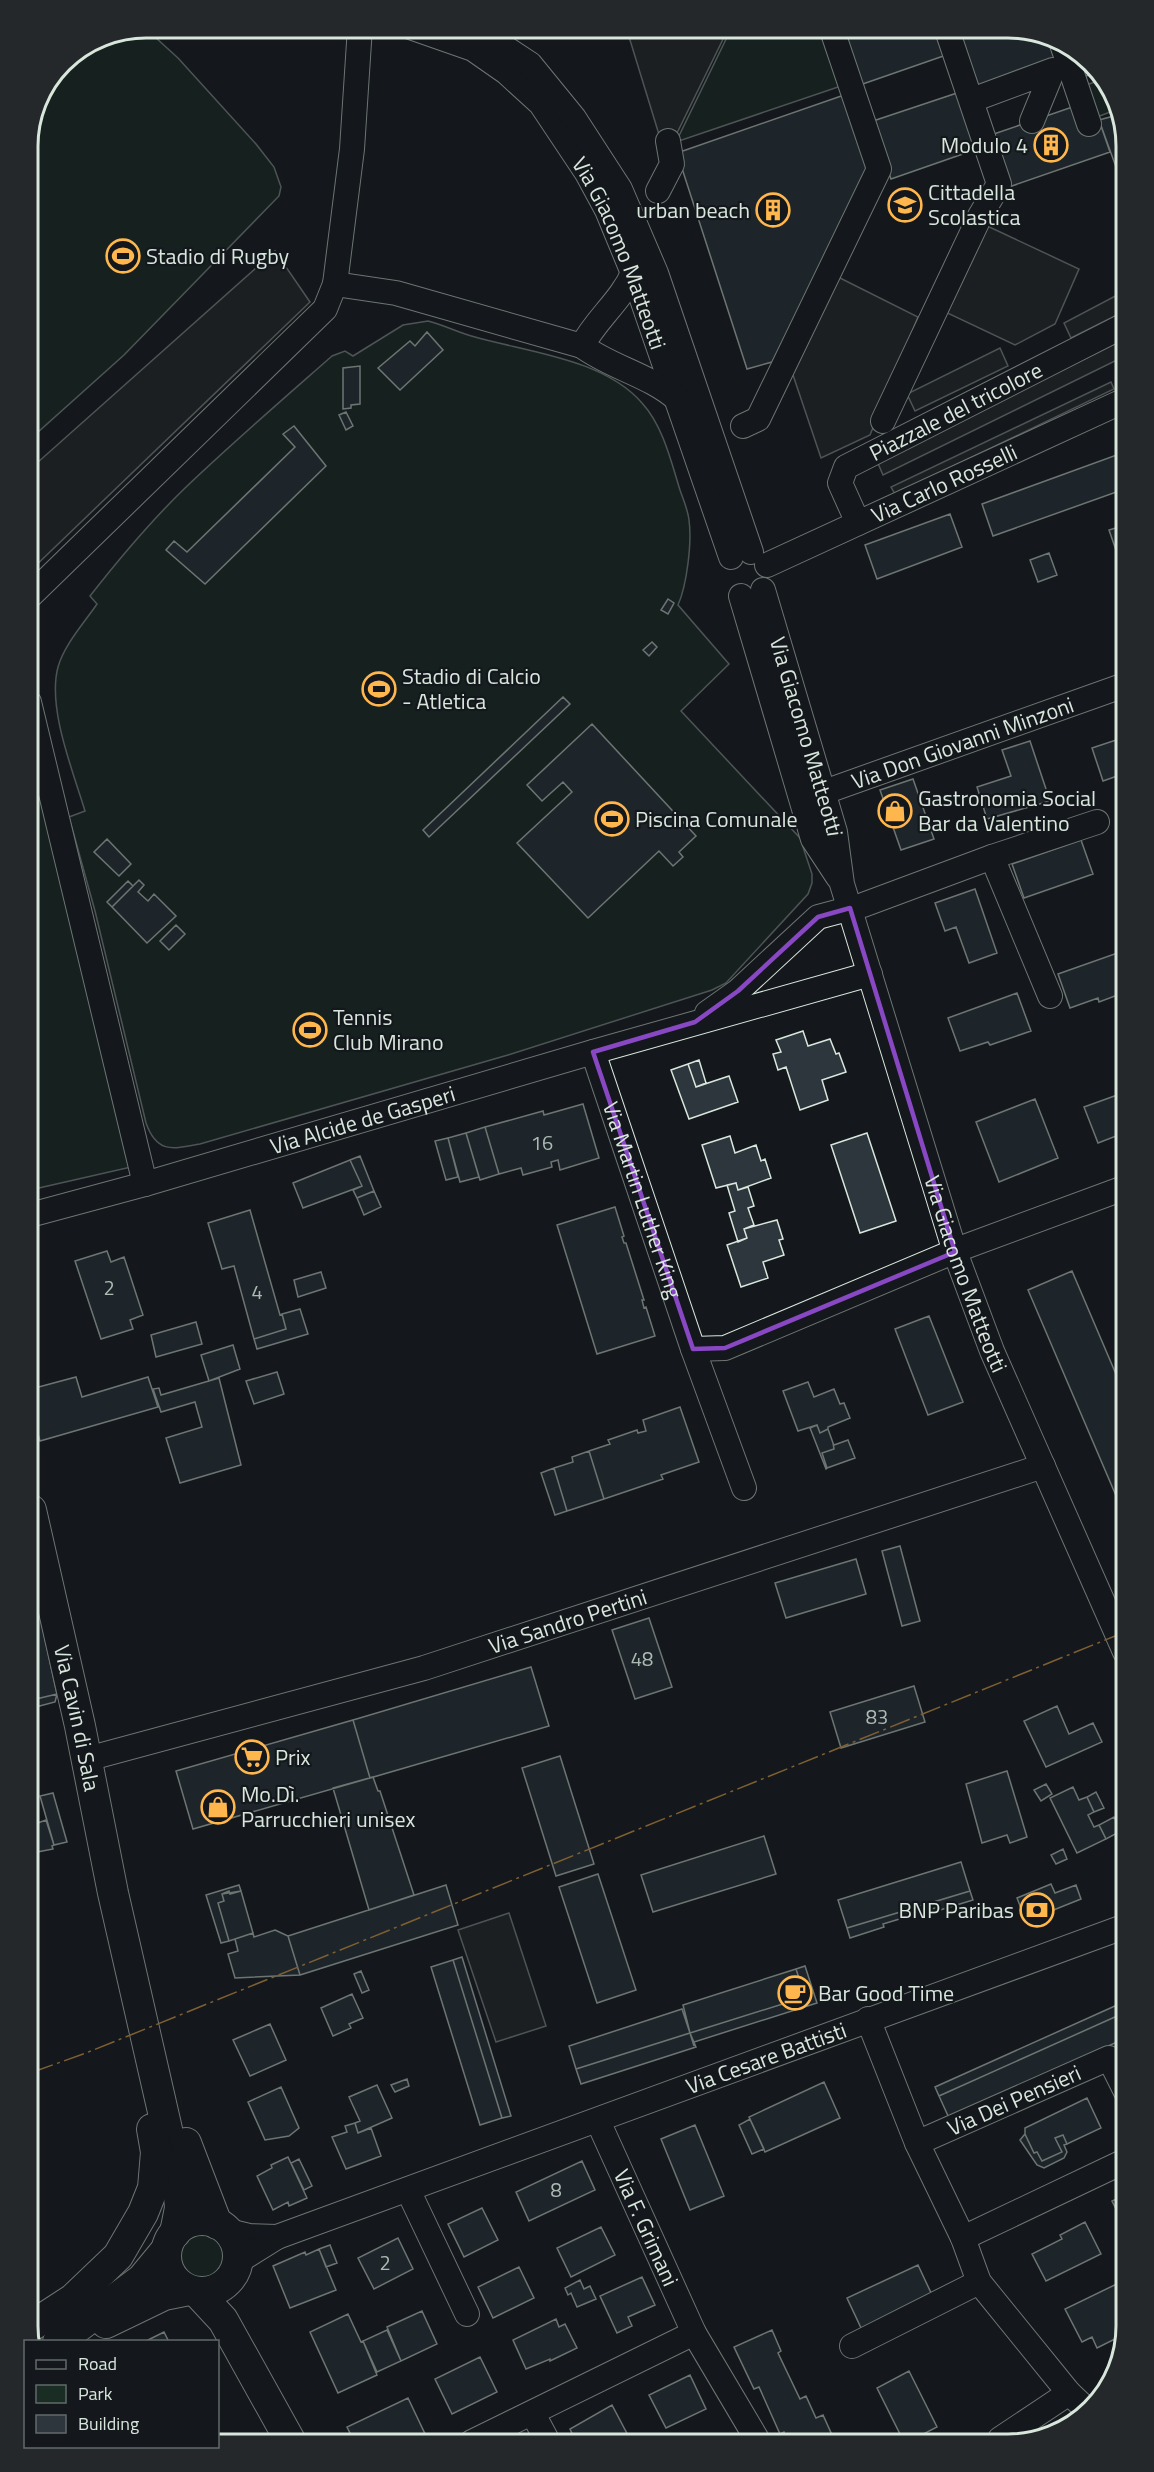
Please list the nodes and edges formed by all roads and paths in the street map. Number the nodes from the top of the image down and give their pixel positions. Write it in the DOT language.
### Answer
graph roads {
  1 [pos="359,38"];
  2 [pos="442,38"];
  3 [pos="490,38"];
  4 [pos="835,38"];
  5 [pos="950,38"];
  6 [pos="1065,54"];
  7 [pos="972,100"];
  8 [pos="1032,121"];
  9 [pos="1089,124"];
  10 [pos="668,141"];
  11 [pos="658,190"];
  12 [pos="633,273"];
  13 [pos="335,284"];
  14 [pos="1117,329"];
  15 [pos="582,346"];
  16 [pos="678,400"];
  17 [pos="1117,404"];
  18 [pos="883,421"];
  19 [pos="743,426"];
  20 [pos="858,523"];
  21 [pos="750,558"];
  22 [pos="38,587"];
  23 [pos="752,593"];
  24 [pos="1117,688"];
  25 [pos="38,739"];
  26 [pos="813,796"];
  27 [pos="1096,822"];
  28 [pos="992,857"];
  29 [pos="850,908"];
  30 [pos="870,974"];
  31 [pos="1050,996"];
  32 [pos="695,1022"];
  33 [pos="593,1052"];
  34 [pos="145,1184"];
  35 [pos="1117,1191"];
  36 [pos="38,1213"];
  37 [pos="955,1252"];
  38 [pos="693,1349"];
  39 [pos="1042,1466"];
  40 [pos="744,1488"];
  41 [pos="38,1541"];
  42 [pos="1117,1634"];
  43 [pos="87,1759"];
  44 [pos="113,1893"];
  45 [pos="1117,1929"];
  46 [pos="868,2019"];
  47 [pos="1117,2074"];
  48 [pos="598,2121"];
  49 [pos="917,2143"];
  50 [pos="1117,2164"];
  51 [pos="408,2190"];
  52 [pos="223,2228"];
  53 [pos="277,2237"];
  54 [pos="963,2238"];
  55 [pos="171,2241"];
  56 [pos="235,2269"];
  57 [pos="979,2282"];
  58 [pos="193,2291"];
  59 [pos="467,2314"];
  60 [pos="38,2322"];
  61 [pos="694,2333"];
  62 [pos="61,2340"];
  63 [pos="73,2340"];
  64 [pos="852,2346"];
  65 [pos="1078,2401"];
  66 [pos="533,2414"];
  67 [pos="287,2434"];
  68 [pos="288,2434"];
  69 [pos="489,2434"];
  70 [pos="544,2434"];
  71 [pos="754,2434"];
  72 [pos="1010,2434"];
  1 -- 13 [label="street"];
  2 -- 12 [label="street, Via Giacomo Matteotti"];
  3 -- 21 [label="street, Via Giacomo Matteotti"];
  4 -- 19 [label="street"];
  5 -- 7 [label="street"];
  6 -- 9 [label="street"];
  7 -- 8 [label="street"];
  7 -- 18 [label="street"];
  10 -- 11 [label="street"];
  12 -- 15 [label="street"];
  12 -- 16 [label="street, Via Giacomo Matteotti"];
  13 -- 15 [label="street"];
  13 -- 22 [label="street"];
  14 -- 20 [label="street, Piazzale del tricolore"];
  15 -- 16 [label="street"];
  16 -- 21 [label="street, Via Giacomo Matteotti"];
  17 -- 20 [label="street, Via Carlo Rosselli"];
  20 -- 21 [label="street, Via Carlo Rosselli"];
  21 -- 23 [label="street, Via Giacomo Matteotti"];
  21 -- 23 [label="street, Via Giacomo Matteotti"];
  23 -- 26 [label="street, Via Giacomo Matteotti"];
  24 -- 26 [label="street, Via Don Giovanni Minzoni"];
  25 -- 34 [label="street"];
  26 -- 29 [label="street, Via Giacomo Matteotti"];
  27 -- 28 [label="street, Via Alcide de Gasperi"];
  28 -- 29 [label="street, Via Alcide de Gasperi"];
  28 -- 31 [label="street"];
  29 -- 30 [label="street, Via Giacomo Matteotti"];
  29 -- 32 [label="street, Via Alcide de Gasperi"];
  30 -- 32 [label="street, Via Alcide de Gasperi"];
  30 -- 37 [label="street, Via Giacomo Matteotti"];
  32 -- 33 [label="street, Via Alcide de Gasperi"];
  33 -- 34 [label="street, Via Alcide de Gasperi"];
  33 -- 38 [label="street, Via Martin Luther King"];
  34 -- 36 [label="street, Via Alcide de Gasperi"];
  35 -- 37 [label="street"];
  37 -- 38 [label="street"];
  37 -- 39 [label="street, Via Giacomo Matteotti"];
  38 -- 40 [label="street, Via Martin Luther King"];
  39 -- 42 [label="street, Via Giacomo Matteotti"];
  39 -- 43 [label="street, Via Sandro Pertini"];
  41 -- 43 [label="main road, Via Cavin di Sala"];
  43 -- 44 [label="main road, Via Cavin di Sala"];
  44 -- 52 [label="main road, Via Cavin di Sala"];
  44 -- 55 [label="main road, Via Cavin di Sala"];
  44 -- 60 [label="main road"];
  45 -- 46 [label="street, Via Cesare Battisti"];
  46 -- 48 [label="street, Via Cesare Battisti"];
  46 -- 49 [label="street"];
  47 -- 49 [label="street, Via Dei Pensieri"];
  48 -- 51 [label="street, Via Cesare Battisti"];
  48 -- 61 [label="street, Via F. Grimani"];
  49 -- 54 [label="street"];
  50 -- 54 [label="street"];
  51 -- 53 [label="street, Via Cesare Battisti"];
  51 -- 59 [label="street"];
  52 -- 53 [label="street, Via Cesare Battisti"];
  52 -- 55 [label="main road"];
  52 -- 56 [label="main road"];
  53 -- 56 [label="street, Via Cesare Battisti"];
  54 -- 57 [label="street"];
  55 -- 58 [label="main road"];
  55 -- 62 [label="main road"];
  56 -- 58 [label="main road"];
  56 -- 68 [label="main road"];
  57 -- 64 [label="street"];
  57 -- 65 [label="street"];
  58 -- 63 [label="main road"];
  58 -- 67 [label="main road"];
  61 -- 66 [label="street"];
  61 -- 71 [label="street, Via F. Grimani"];
  65 -- 72 [label="street"];
  66 -- 69 [label="street"];
  66 -- 70 [label="street"];
}
